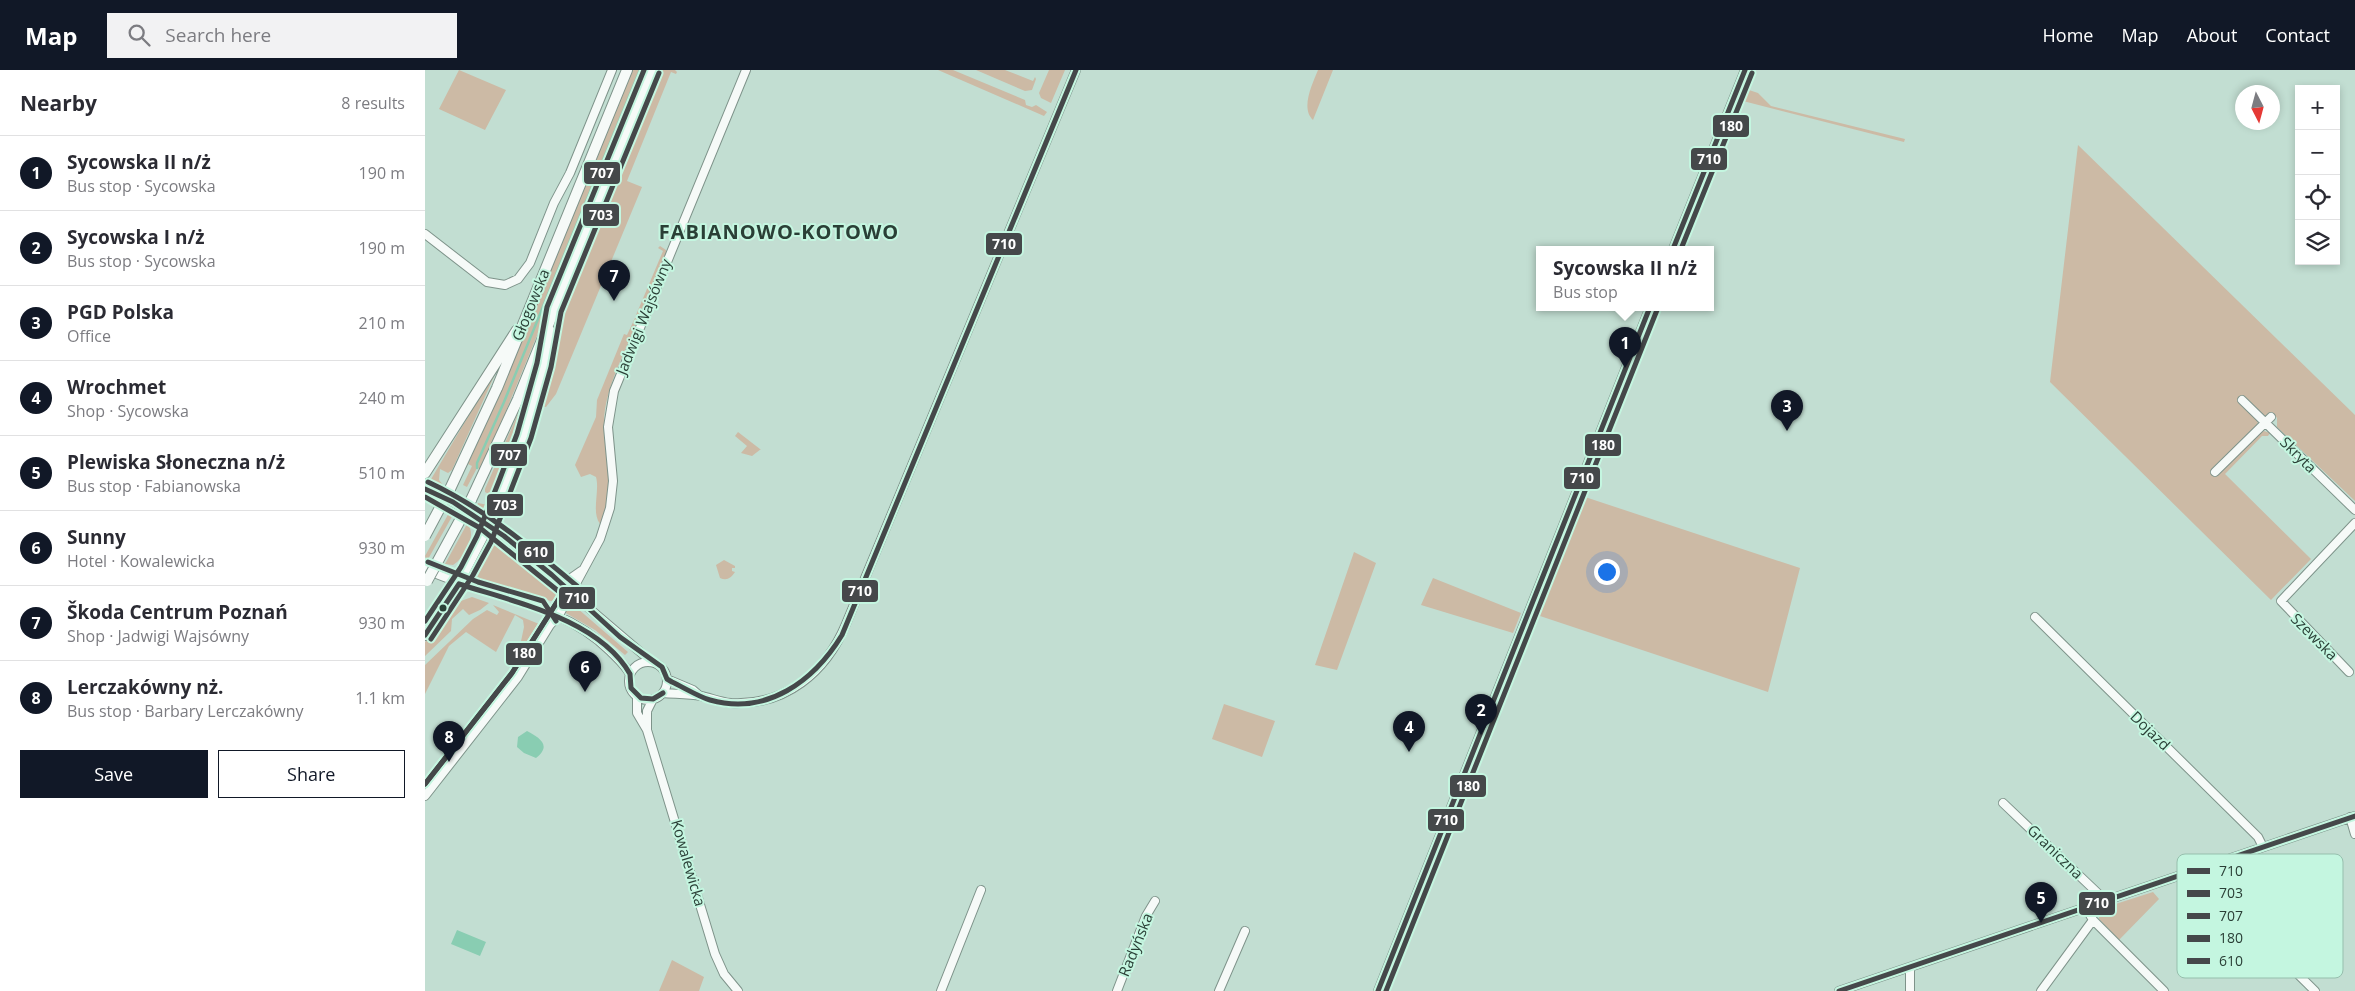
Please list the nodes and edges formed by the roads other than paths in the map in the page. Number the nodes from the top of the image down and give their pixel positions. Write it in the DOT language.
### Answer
graph roads {
  1 [pos="613,70"];
  2 [pos="627,70"];
  3 [pos="652,70"];
  4 [pos="746,70"];
  5 [pos="1076,70"];
  6 [pos="1745,70"];
  7 [pos="425,234"];
  8 [pos="1674,246"];
  9 [pos="529,310"];
  10 [pos="554,310"];
  11 [pos="1648,311"];
  12 [pos="2242,400"];
  13 [pos="2271,416"];
  14 [pos="2265,423"];
  15 [pos="2215,472"];
  16 [pos="425,473"];
  17 [pos="425,489"];
  18 [pos="2355,510"];
  19 [pos="2355,523"];
  20 [pos="490,524"];
  21 [pos="425,536"];
  22 [pos="425,570"];
  23 [pos="581,571"];
  24 [pos="558,580"];
  25 [pos="426,583"];
  26 [pos="459,584"];
  27 [pos="572,592"];
  28 [pos="540,608"];
  29 [pos="559,615"];
  30 [pos="2035,618"];
  31 [pos="549,625"];
  32 [pos="425,635"];
  33 [pos="652,662"];
  34 [pos="2349,672"];
  35 [pos="630,674"];
  36 [pos="667,679"];
  37 [pos="663,693"];
  38 [pos="637,696"];
  39 [pos="700,696"];
  40 [pos="653,699"];
  41 [pos="647,730"];
  42 [pos="425,796"];
  43 [pos="2003,803"];
  44 [pos="2353,816"];
  45 [pos="2355,834"];
  46 [pos="2263,847"];
  47 [pos="2243,854"];
  48 [pos="2177,877"];
  49 [pos="981,890"];
  50 [pos="1155,901"];
  51 [pos="2106,901"];
  52 [pos="2086,908"];
  53 [pos="2093,920"];
  54 [pos="1245,931"];
  55 [pos="1910,967"];
  56 [pos="2302,978"];
  57 [pos="738,991"];
  58 [pos="941,991"];
  59 [pos="1117,991"];
  60 [pos="1219,991"];
  61 [pos="1378,991"];
  62 [pos="1839,991"];
  63 [pos="1910,991"];
  64 [pos="2041,991"];
  65 [pos="2165,991"];
  66 [pos="2315,991"];
  1 -- 7 [label="street"];
  2 -- 9 [label="main road, Głogowska"];
  3 -- 10 [label="main road, Głogowska"];
  4 -- 23 [label="street, Jadwigi Wajsówny"];
  5 -- 39 [label="street"];
  6 -- 8 [label="street"];
  9 -- 16 [label="main road"];
  9 -- 21 [label="main road, Głogowska, bridge"];
  10 -- 20 [label="main road"];
  10 -- 25 [label="main road, Głogowska, bridge"];
  11 -- 61 [label="street"];
  12 -- 14 [label="street, Skryta"];
  13 -- 14 [label="street"];
  14 -- 15 [label="street"];
  14 -- 18 [label="street, Skryta"];
  17 -- 20 [label="street"];
  19 -- 34 [label="street, Szewska"];
  20 -- 24 [label="street"];
  20 -- 26 [label="street"];
  22 -- 26 [label="street"];
  23 -- 24 [label="street"];
  23 -- 27 [label="street, Jadwigi Wajsówny"];
  24 -- 27 [label="street"];
  26 -- 28 [label="street"];
  26 -- 32 [label="main road"];
  27 -- 29 [label="street, Jadwigi Wajsówny"];
  27 -- 33 [label="street"];
  28 -- 29 [label="street"];
  28 -- 31 [label="street"];
  29 -- 31 [label="street, Jadwigi Wajsówny"];
  29 -- 35 [label="street"];
  30 -- 46 [label="street, Dojazd"];
  31 -- 42 [label="street, Jadwigi Wajsówny"];
  33 -- 35 [label="street"];
  33 -- 36 [label="street"];
  35 -- 38 [label="street"];
  36 -- 37 [label="street"];
  36 -- 39 [label="street"];
  37 -- 39 [label="street"];
  37 -- 40 [label="street"];
  38 -- 40 [label="street"];
  38 -- 41 [label="street, Kowalewicka"];
  40 -- 41 [label="street, Kowalewicka"];
  41 -- 57 [label="street, Kowalewicka"];
  43 -- 51 [label="street, Graniczna"];
  44 -- 45 [label="street"];
  44 -- 46 [label="street"];
  46 -- 47 [label="street"];
  48 -- 51 [label="street"];
  49 -- 58 [label="street"];
  50 -- 59 [label="street, Radyńska"];
  51 -- 52 [label="street"];
  52 -- 53 [label="street"];
  52 -- 55 [label="street"];
  53 -- 64 [label="street"];
  53 -- 65 [label="street"];
  54 -- 60 [label="street"];
  55 -- 62 [label="street"];
  55 -- 63 [label="street"];
  56 -- 66 [label="street"];
}
